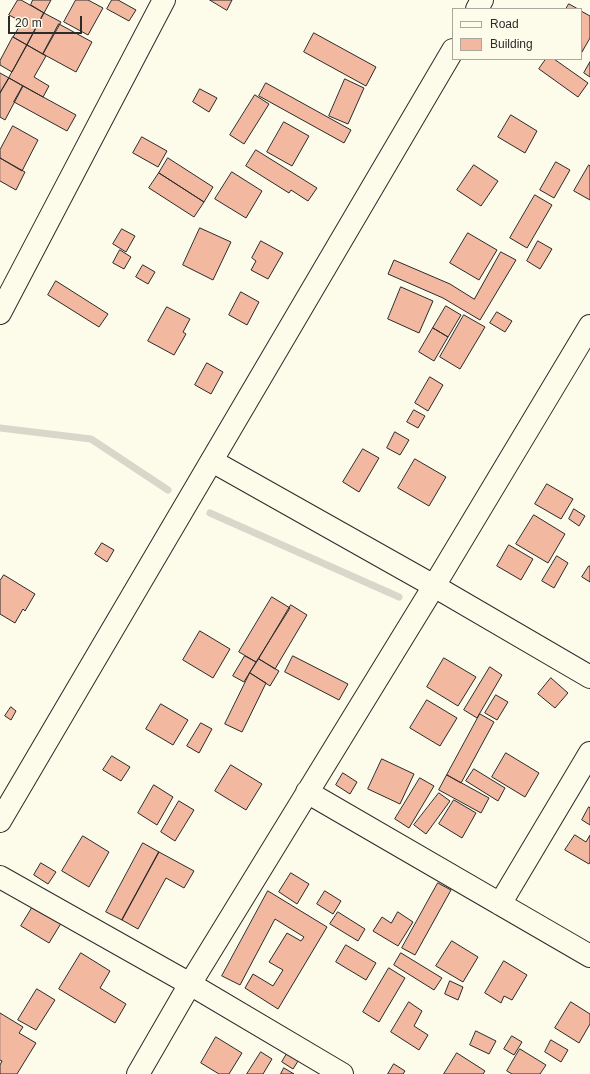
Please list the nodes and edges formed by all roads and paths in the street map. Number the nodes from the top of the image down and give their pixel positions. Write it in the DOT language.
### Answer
graph roads {
  1 [pos="164,0"];
  2 [pos="452,52"];
  3 [pos="0,312"];
  4 [pos="590,326"];
  5 [pos="212,461"];
  6 [pos="434,586"];
  7 [pos="590,677"];
  8 [pos="590,753"];
  9 [pos="307,792"];
  10 [pos="0,822"];
  11 [pos="0,877"];
  12 [pos="500,904"];
  13 [pos="590,956"];
  14 [pos="190,984"];
  15 [pos="138,1074"];
  16 [pos="342,1074"];
  1 -- 3 [label="street"];
  2 -- 5 [label="street"];
  4 -- 6 [label="street"];
  5 -- 6 [label="street"];
  5 -- 10 [label="street"];
  6 -- 7 [label="street"];
  6 -- 9 [label="street"];
  8 -- 12 [label="street"];
  9 -- 12 [label="street"];
  9 -- 14 [label="street"];
  11 -- 14 [label="street"];
  12 -- 13 [label="street"];
  14 -- 15 [label="street"];
  14 -- 16 [label="street"];
}
